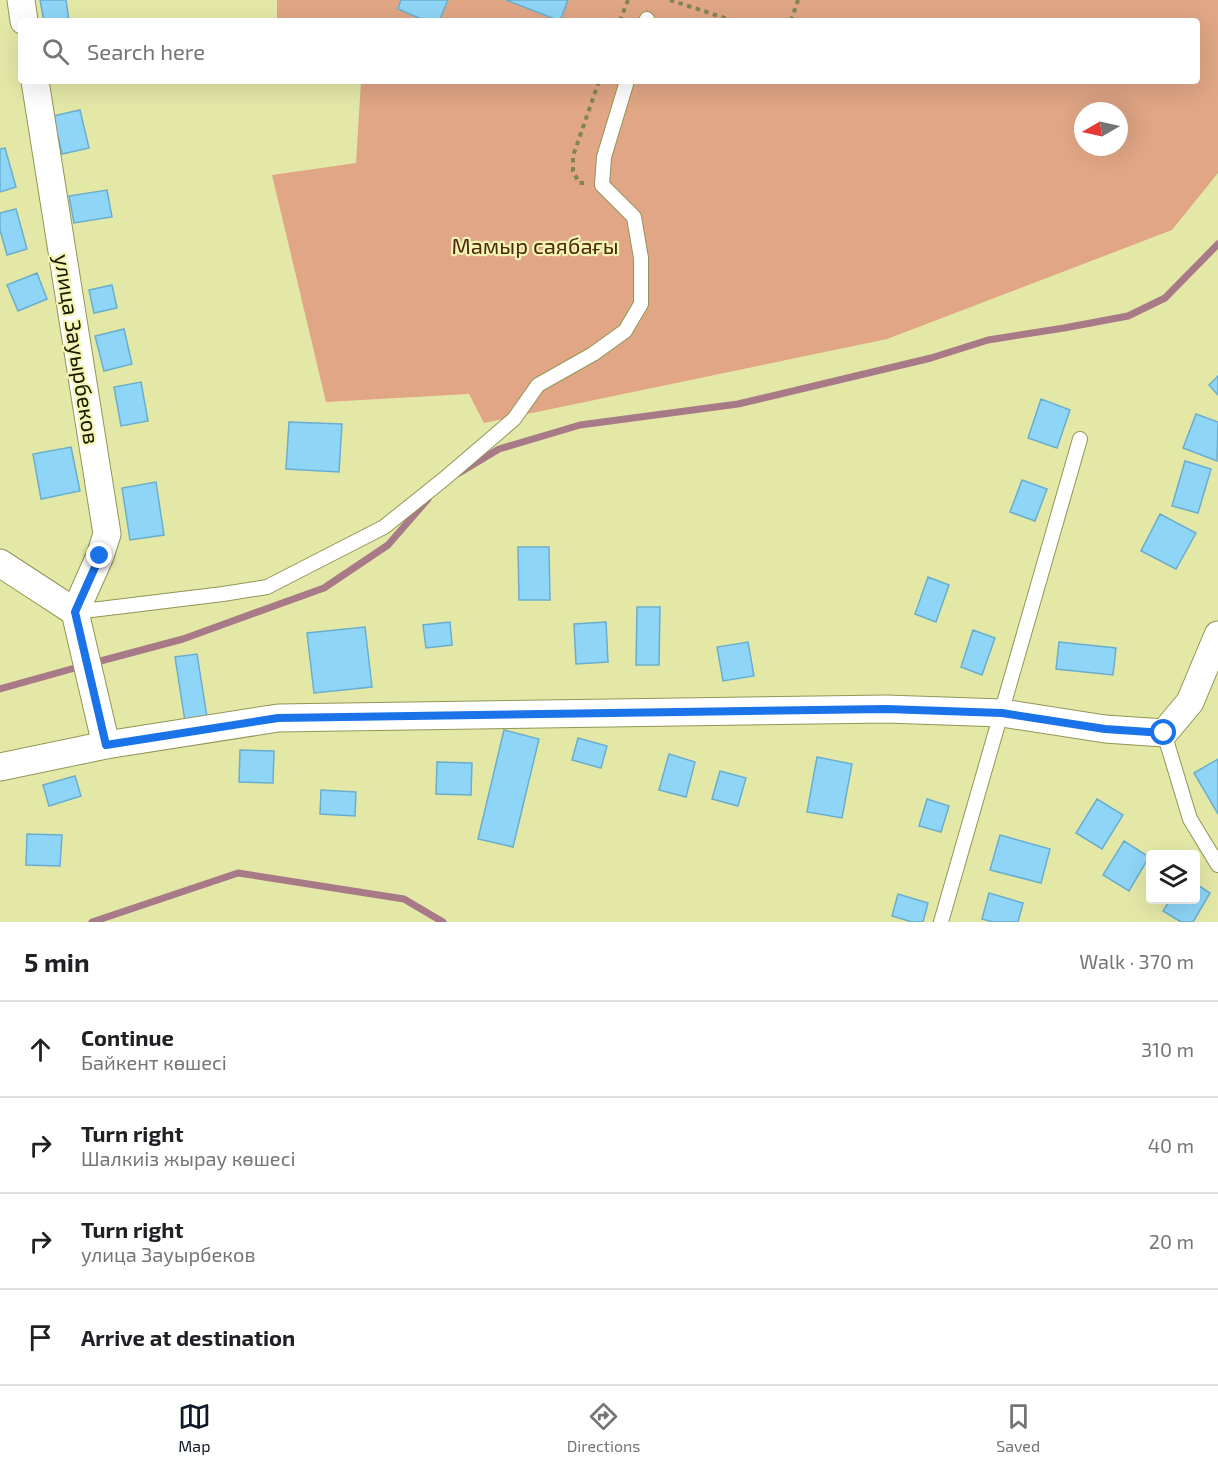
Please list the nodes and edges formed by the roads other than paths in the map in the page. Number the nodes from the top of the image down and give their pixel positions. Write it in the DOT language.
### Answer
graph roads {
  1 [pos="21,0"];
  2 [pos="24,18"];
  3 [pos="34,84"];
  4 [pos="626,84"];
  5 [pos="1080,439"];
  6 [pos="0,563"];
  7 [pos="75,612"];
  8 [pos="1218,635"];
  9 [pos="1002,713"];
  10 [pos="1164,733"];
  11 [pos="106,745"];
  12 [pos="0,767"];
  13 [pos="1218,865"];
  14 [pos="941,922"];
  1 -- 2 [label="street"];
  3 -- 7 [label="street, улица Зауырбеков"];
  4 -- 7 [label="lane"];
  5 -- 9 [label="lane"];
  6 -- 7 [label="street"];
  7 -- 11 [label="street"];
  8 -- 10 [label="street"];
  9 -- 10 [label="street"];
  9 -- 11 [label="street"];
  9 -- 14 [label="lane"];
  10 -- 13 [label="lane"];
  11 -- 12 [label="street"];
}
